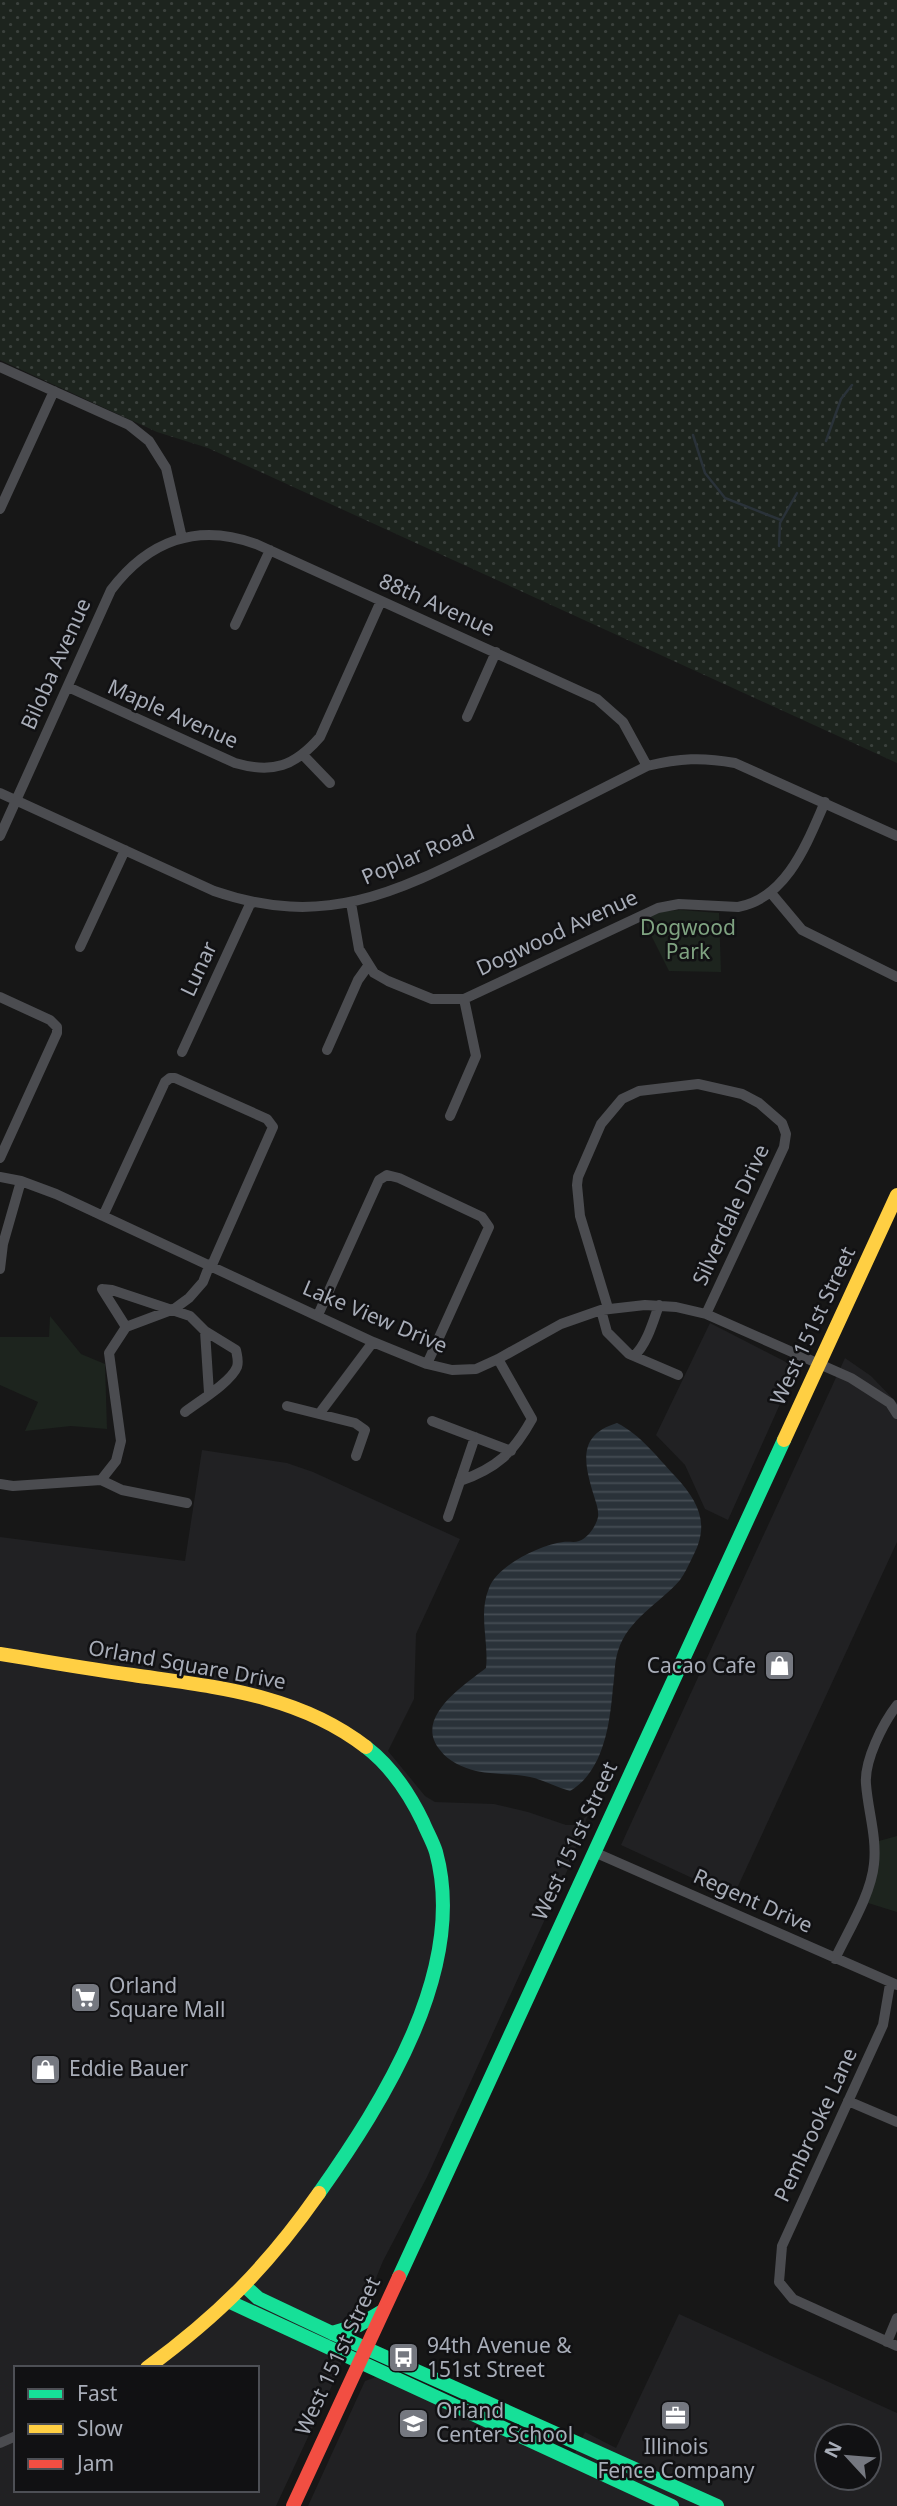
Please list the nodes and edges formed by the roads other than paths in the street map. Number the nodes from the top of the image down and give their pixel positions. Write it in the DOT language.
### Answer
graph roads {
  1 [pos="0,367"];
  2 [pos="54,391"];
  3 [pos="0,509"];
  4 [pos="182,538"];
  5 [pos="270,550"];
  6 [pos="382,601"];
  7 [pos="235,625"];
  8 [pos="496,652"];
  9 [pos="68,687"];
  10 [pos="467,717"];
  11 [pos="304,755"];
  12 [pos="647,766"];
  13 [pos="330,783"];
  14 [pos="0,793"];
  15 [pos="16,800"];
  16 [pos="825,802"];
  17 [pos="0,836"];
  18 [pos="897,836"];
  19 [pos="125,850"];
  20 [pos="771,892"];
  21 [pos="251,902"];
  22 [pos="351,903"];
  23 [pos="80,947"];
  24 [pos="368,966"];
  25 [pos="897,976"];
  26 [pos="0,997"];
  27 [pos="464,999"];
  28 [pos="327,1050"];
  29 [pos="182,1052"];
  30 [pos="450,1116"];
  31 [pos="0,1158"];
  32 [pos="0,1177"];
  33 [pos="21,1181"];
  34 [pos="897,1195"];
  35 [pos="103,1216"];
  36 [pos="211,1265"];
  37 [pos="0,1269"];
  38 [pos="659,1305"];
  39 [pos="174,1309"];
  40 [pos="604,1309"];
  41 [pos="706,1314"];
  42 [pos="318,1315"];
  43 [pos="126,1328"];
  44 [pos="205,1331"];
  45 [pos="373,1342"];
  46 [pos="634,1356"];
  47 [pos="498,1359"];
  48 [pos="820,1362"];
  49 [pos="428,1364"];
  50 [pos="678,1375"];
  51 [pos="209,1393"];
  52 [pos="287,1406"];
  53 [pos="186,1412"];
  54 [pos="320,1414"];
  55 [pos="897,1414"];
  56 [pos="432,1421"];
  57 [pos="475,1437"];
  58 [pos="511,1451"];
  59 [pos="356,1456"];
  60 [pos="101,1480"];
  61 [pos="460,1481"];
  62 [pos="0,1484"];
  63 [pos="187,1503"];
  64 [pos="448,1517"];
  65 [pos="0,1654"];
  66 [pos="897,1705"];
  67 [pos="594,1852"];
  68 [pos="835,1959"];
  69 [pos="893,1984"];
  70 [pos="848,2101"];
  71 [pos="897,2122"];
  72 [pos="245,2286"];
  73 [pos="230,2302"];
  74 [pos="382,2311"];
  75 [pos="897,2318"];
  76 [pos="332,2333"];
  77 [pos="892,2344"];
  78 [pos="365,2347"];
  79 [pos="358,2361"];
  80 [pos="150,2366"];
  81 [pos="293,2506"];
  82 [pos="672,2506"];
  83 [pos="717,2506"];
  1 -- 2 [label="street"];
  2 -- 3 [label="street"];
  2 -- 4 [label="street"];
  4 -- 5 [label="street, 88th Avenue"];
  4 -- 9 [label="street, Biloba Avenue"];
  5 -- 6 [label="street, 88th Avenue"];
  5 -- 7 [label="street"];
  6 -- 8 [label="street, 88th Avenue"];
  6 -- 11 [label="street"];
  8 -- 10 [label="street"];
  8 -- 12 [label="street, 88th Avenue"];
  9 -- 11 [label="street, Maple Avenue"];
  9 -- 15 [label="street, Biloba Avenue"];
  11 -- 13 [label="street"];
  12 -- 16 [label="street"];
  12 -- 22 [label="street, Poplar Road"];
  14 -- 15 [label="street, Poplar Road"];
  15 -- 17 [label="street, Biloba Avenue"];
  15 -- 19 [label="street, Poplar Road"];
  16 -- 18 [label="street"];
  16 -- 20 [label="street, Dogwood Avenue"];
  19 -- 21 [label="street, Poplar Road"];
  19 -- 23 [label="street"];
  20 -- 25 [label="street"];
  20 -- 27 [label="street, Dogwood Avenue"];
  21 -- 22 [label="street, Poplar Road"];
  21 -- 29 [label="street, Lunar"];
  22 -- 24 [label="street"];
  24 -- 27 [label="street, Dogwood Avenue"];
  24 -- 28 [label="street"];
  26 -- 31 [label="street"];
  27 -- 30 [label="street"];
  32 -- 33 [label="street, Lake View Drive"];
  33 -- 35 [label="street, Lake View Drive"];
  33 -- 37 [label="street"];
  34 -- 48 [label="street, West 151st Street"];
  35 -- 36 [label="street, Lake View Drive"];
  35 -- 36 [label="street"];
  36 -- 39 [label="street"];
  36 -- 42 [label="street, Lake View Drive"];
  38 -- 40 [label="street, Lake View Drive"];
  38 -- 41 [label="street, Lake View Drive"];
  38 -- 46 [label="street"];
  39 -- 43 [label="street"];
  39 -- 43 [label="street"];
  39 -- 44 [label="street"];
  40 -- 41 [label="street, Silverdale Drive"];
  40 -- 46 [label="street"];
  40 -- 47 [label="street, Lake View Drive"];
  41 -- 48 [label="street, Lake View Drive"];
  42 -- 45 [label="street, Lake View Drive"];
  42 -- 49 [label="street"];
  43 -- 60 [label="street"];
  44 -- 51 [label="street"];
  44 -- 51 [label="street"];
  45 -- 49 [label="street, Lake View Drive"];
  45 -- 54 [label="street"];
  46 -- 50 [label="street"];
  47 -- 49 [label="street, Lake View Drive"];
  47 -- 58 [label="street"];
  48 -- 55 [label="street, Lake View Drive"];
  48 -- 67 [label="street, West 151st Street"];
  51 -- 53 [label="street"];
  52 -- 54 [label="street"];
  54 -- 59 [label="street"];
  56 -- 57 [label="street"];
  57 -- 58 [label="street"];
  57 -- 61 [label="street"];
  58 -- 61 [label="street"];
  60 -- 62 [label="street"];
  60 -- 63 [label="street"];
  61 -- 64 [label="street"];
  65 -- 72 [label="street, Orland Square Drive"];
  66 -- 68 [label="street"];
  67 -- 68 [label="street, Regent Drive"];
  67 -- 74 [label="street, West 151st Street"];
  68 -- 69 [label="street, Regent Drive"];
  69 -- 70 [label="street, Pembrooke Lane"];
  70 -- 71 [label="street"];
  70 -- 77 [label="street, Pembrooke Lane"];
  72 -- 73 [label="street, Orland Square Drive"];
  72 -- 76 [label="street"];
  73 -- 79 [label="street"];
  73 -- 80 [label="street, Orland Square Drive"];
  74 -- 76 [label="street"];
  74 -- 78 [label="street, West 151st Street"];
  75 -- 77 [label="street"];
  76 -- 78 [label="street"];
  78 -- 79 [label="street, West 151st Street"];
  78 -- 83 [label="street"];
  79 -- 81 [label="street, West 151st Street"];
  79 -- 82 [label="street"];
}
